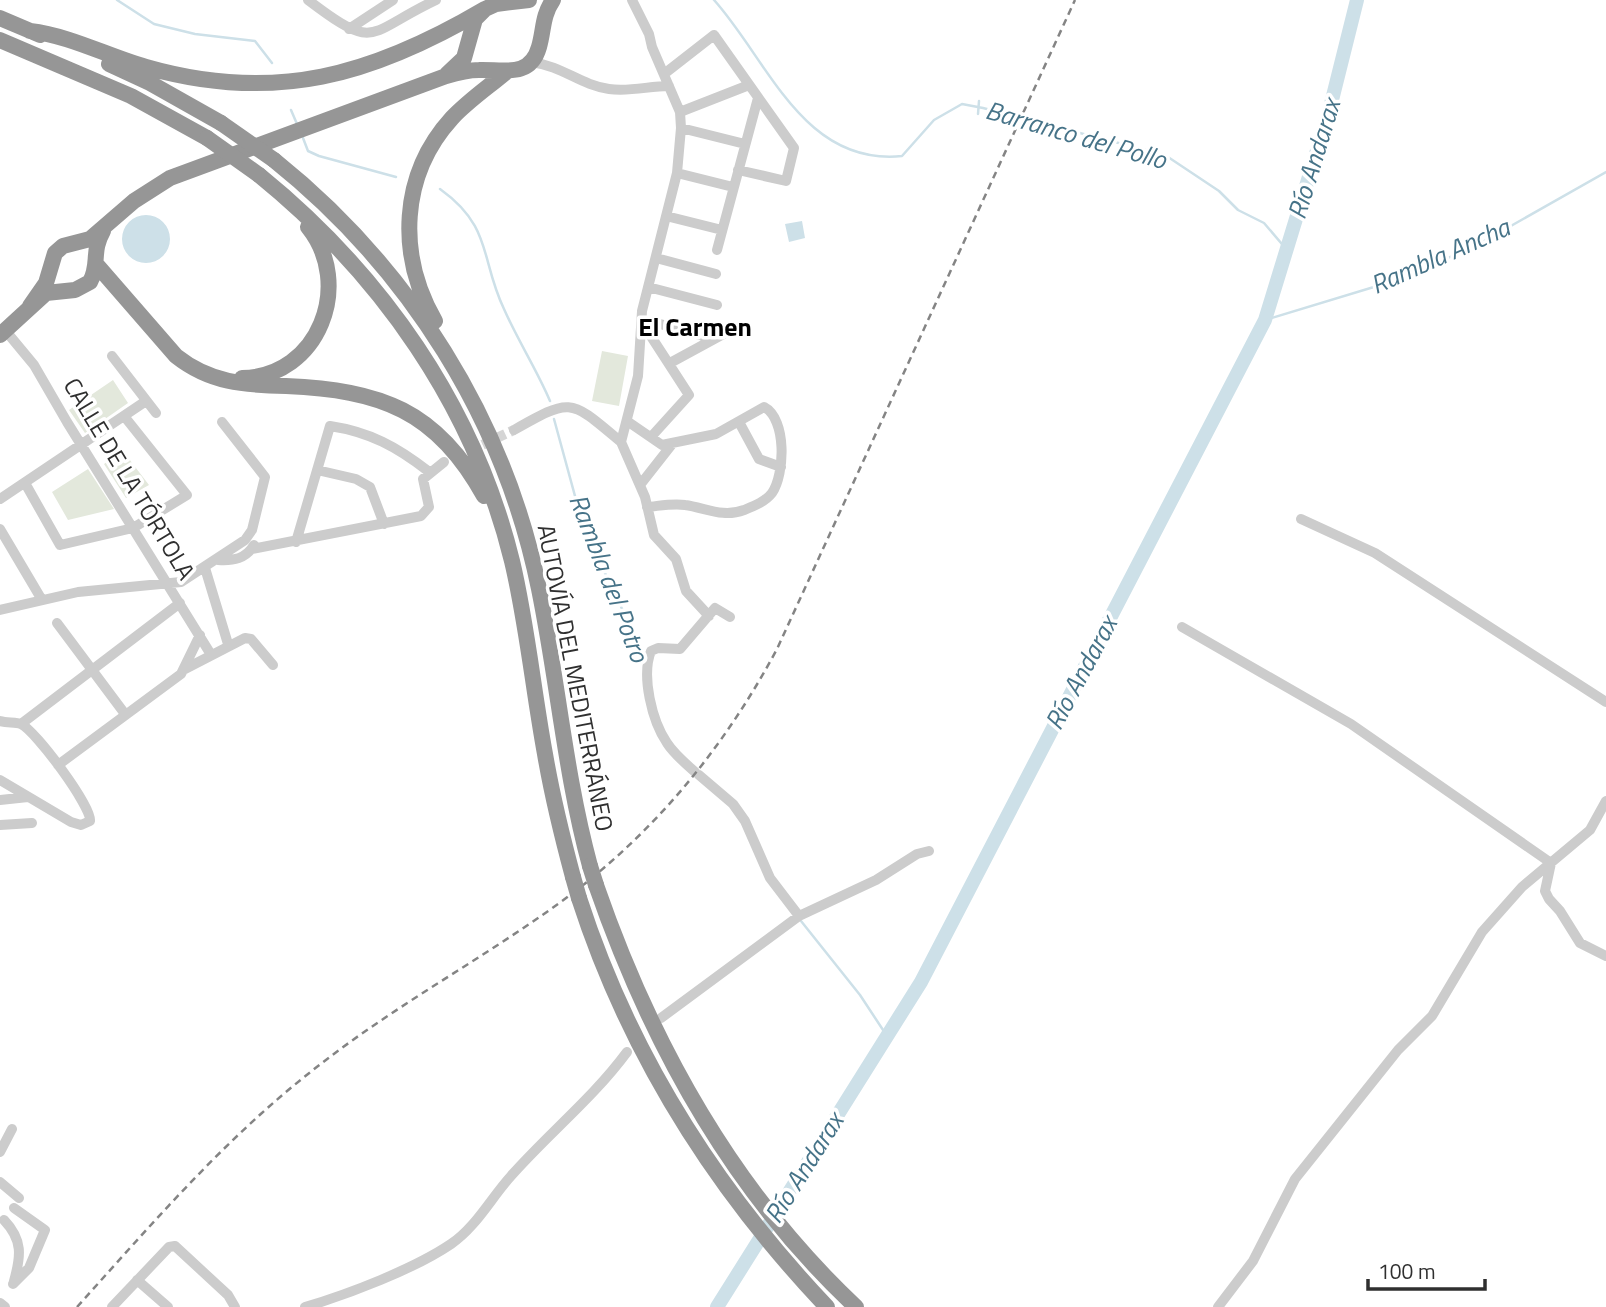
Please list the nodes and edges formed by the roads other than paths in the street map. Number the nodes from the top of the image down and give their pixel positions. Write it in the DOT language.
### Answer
graph roads {
  1 [pos="308,0"];
  2 [pos="393,0"];
  3 [pos="436,0"];
  4 [pos="553,0"];
  5 [pos="632,0"];
  6 [pos="521,2"];
  7 [pos="488,5"];
  8 [pos="0,18"];
  9 [pos="349,30"];
  10 [pos="30,31"];
  11 [pos="0,40"];
  12 [pos="540,40"];
  13 [pos="470,43"];
  14 [pos="531,62"];
  15 [pos="558,67"];
  16 [pos="498,72"];
  17 [pos="664,74"];
  18 [pos="446,76"];
  19 [pos="749,85"];
  20 [pos="669,86"];
  21 [pos="758,98"];
  22 [pos="680,112"];
  23 [pos="681,128"];
  24 [pos="745,144"];
  25 [pos="737,170"];
  26 [pos="677,173"];
  27 [pos="733,187"];
  28 [pos="279,191"];
  29 [pos="666,216"];
  30 [pos="106,226"];
  31 [pos="722,230"];
  32 [pos="75,244"];
  33 [pos="718,250"];
  34 [pos="656,258"];
  35 [pos="95,261"];
  36 [pos="51,268"];
  37 [pos="716,274"];
  38 [pos="648,287"];
  39 [pos="79,288"];
  40 [pos="717,305"];
  41 [pos="30,306"];
  42 [pos="133,306"];
  43 [pos="642,321"];
  44 [pos="2,332"];
  45 [pos="727,332"];
  46 [pos="714,339"];
  47 [pos="112,356"];
  48 [pos="670,363"];
  49 [pos="457,371"];
  50 [pos="201,373"];
  51 [pos="146,401"];
  52 [pos="156,413"];
  53 [pos="124,416"];
  54 [pos="627,421"];
  55 [pos="222,422"];
  56 [pos="739,422"];
  57 [pos="514,430"];
  58 [pos="650,437"];
  59 [pos="621,442"];
  60 [pos="673,443"];
  61 [pos="82,445"];
  62 [pos="444,462"];
  63 [pos="781,467"];
  64 [pos="317,470"];
  65 [pos="428,471"];
  66 [pos="24,483"];
  67 [pos="640,485"];
  68 [pos="0,499"];
  69 [pos="647,507"];
  70 [pos="1301,519"];
  71 [pos="384,524"];
  72 [pos="134,527"];
  73 [pos="0,529"];
  74 [pos="252,530"];
  75 [pos="505,532"];
  76 [pos="296,542"];
  77 [pos="5,547"];
  78 [pos="252,549"];
  79 [pos="218,560"];
  80 [pos="205,568"];
  81 [pos="168,584"];
  82 [pos="42,600"];
  83 [pos="180,603"];
  84 [pos="0,610"];
  85 [pos="709,616"];
  86 [pos="730,617"];
  87 [pos="57,623"];
  88 [pos="1182,627"];
  89 [pos="200,635"];
  90 [pos="228,644"];
  91 [pos="210,653"];
  92 [pos="273,665"];
  93 [pos="185,669"];
  94 [pos="92,670"];
  95 [pos="1606,702"];
  96 [pos="125,714"];
  97 [pos="0,721"];
  98 [pos="20,724"];
  99 [pos="58,765"];
  100 [pos="0,780"];
  101 [pos="29,797"];
  102 [pos="0,800"];
  103 [pos="1606,800"];
  104 [pos="32,823"];
  105 [pos="0,825"];
  106 [pos="929,851"];
  107 [pos="1551,863"];
  108 [pos="799,916"];
  109 [pos="1606,956"];
  110 [pos="661,1018"];
  111 [pos="628,1052"];
  112 [pos="12,1129"];
  113 [pos="0,1152"];
  114 [pos="0,1182"];
  115 [pos="4,1220"];
  116 [pos="137,1280"];
  117 [pos="851,1302"];
  118 [pos="0,1303"];
  119 [pos="5,1307"];
  120 [pos="112,1307"];
  121 [pos="168,1307"];
  122 [pos="235,1307"];
  123 [pos="305,1307"];
  124 [pos="827,1307"];
  125 [pos="1218,1307"];
  1 -- 9 [label="street"];
  2 -- 9 [label="street"];
  3 -- 9 [label="street"];
  4 -- 12 [label="highway"];
  5 -- 17 [label="street"];
  6 -- 7 [label="highway"];
  6 -- 12 [label="highway"];
  7 -- 10 [label="highway"];
  7 -- 13 [label="highway"];
  8 -- 10 [label="highway, AUTOVÍA DEL MEDITERRÁNEO"];
  10 -- 49 [label="highway, AUTOVÍA DEL MEDITERRÁNEO, bridge"];
  11 -- 28 [label="highway, AUTOVÍA DEL MEDITERRÁNEO, bridge"];
  12 -- 14 [label="highway"];
  12 -- 15 [label="street"];
  13 -- 16 [label="highway"];
  13 -- 18 [label="highway"];
  14 -- 15 [label="street"];
  14 -- 16 [label="highway"];
  15 -- 20 [label="street"];
  16 -- 18 [label="highway"];
  16 -- 49 [label="highway"];
  17 -- 19 [label="street"];
  17 -- 20 [label="street"];
  18 -- 30 [label="highway"];
  19 -- 21 [label="street"];
  19 -- 22 [label="street"];
  20 -- 22 [label="street"];
  21 -- 24 [label="street"];
  21 -- 25 [label="street"];
  22 -- 23 [label="street"];
  23 -- 24 [label="street"];
  23 -- 26 [label="street"];
  24 -- 25 [label="street"];
  25 -- 27 [label="street"];
  26 -- 27 [label="street"];
  26 -- 29 [label="street"];
  27 -- 31 [label="street"];
  28 -- 50 [label="highway"];
  28 -- 75 [label="highway, AUTOVÍA DEL MEDITERRÁNEO"];
  29 -- 31 [label="street"];
  29 -- 34 [label="street"];
  30 -- 32 [label="highway"];
  30 -- 35 [label="highway"];
  31 -- 33 [label="street"];
  32 -- 35 [label="highway"];
  32 -- 36 [label="highway"];
  34 -- 37 [label="street"];
  34 -- 38 [label="street"];
  35 -- 39 [label="highway"];
  35 -- 42 [label="highway"];
  36 -- 39 [label="highway"];
  36 -- 41 [label="highway"];
  38 -- 40 [label="street"];
  38 -- 43 [label="street"];
  39 -- 41 [label="highway"];
  39 -- 42 [label="highway"];
  41 -- 44 [label="highway"];
  42 -- 50 [label="highway"];
  43 -- 46 [label="street"];
  43 -- 48 [label="street"];
  43 -- 54 [label="street"];
  44 -- 61 [label="street, CALLE DE LA TÓRTOLA"];
  45 -- 46 [label="street"];
  46 -- 48 [label="street"];
  47 -- 51 [label="street"];
  48 -- 58 [label="street"];
  49 -- 117 [label="highway, AUTOVÍA DEL MEDITERRÁNEO, bridge"];
  50 -- 75 [label="highway"];
  51 -- 52 [label="street"];
  51 -- 53 [label="street"];
  53 -- 61 [label="street"];
  53 -- 72 [label="street"];
  54 -- 58 [label="street"];
  54 -- 59 [label="street"];
  55 -- 74 [label="street"];
  56 -- 60 [label="street"];
  56 -- 63 [label="street"];
  56 -- 63 [label="street"];
  57 -- 59 [label="street"];
  58 -- 60 [label="street"];
  59 -- 67 [label="street"];
  60 -- 67 [label="street"];
  61 -- 66 [label="street"];
  61 -- 72 [label="street, CALLE DE LA TÓRTOLA"];
  62 -- 65 [label="street"];
  63 -- 69 [label="street"];
  64 -- 65 [label="street"];
  64 -- 71 [label="street"];
  64 -- 76 [label="street"];
  65 -- 71 [label="street"];
  66 -- 68 [label="street"];
  66 -- 72 [label="street"];
  67 -- 69 [label="street"];
  69 -- 85 [label="street"];
  70 -- 95 [label="street"];
  71 -- 76 [label="street"];
  72 -- 81 [label="street, CALLE DE LA TÓRTOLA"];
  73 -- 77 [label="street"];
  74 -- 78 [label="street"];
  74 -- 79 [label="street"];
  75 -- 124 [label="highway, AUTOVÍA DEL MEDITERRÁNEO, bridge"];
  76 -- 78 [label="street"];
  77 -- 82 [label="street"];
  78 -- 79 [label="street"];
  79 -- 80 [label="street"];
  80 -- 81 [label="street"];
  80 -- 90 [label="street"];
  81 -- 82 [label="street"];
  81 -- 83 [label="street, CALLE DE LA TÓRTOLA"];
  82 -- 84 [label="street"];
  83 -- 89 [label="street, CALLE DE LA TÓRTOLA"];
  83 -- 94 [label="street"];
  85 -- 86 [label="street"];
  85 -- 108 [label="street"];
  87 -- 94 [label="street"];
  88 -- 107 [label="street"];
  89 -- 91 [label="street, CALLE DE LA TÓRTOLA"];
  89 -- 93 [label="street"];
  90 -- 91 [label="street"];
  90 -- 92 [label="street"];
  91 -- 93 [label="street"];
  93 -- 96 [label="street"];
  94 -- 96 [label="street"];
  94 -- 98 [label="street"];
  96 -- 99 [label="street"];
  97 -- 98 [label="street"];
  98 -- 99 [label="street"];
  99 -- 101 [label="street"];
  100 -- 101 [label="street"];
  101 -- 102 [label="street"];
  103 -- 107 [label="street"];
  104 -- 105 [label="street"];
  106 -- 108 [label="street"];
  107 -- 109 [label="street"];
  107 -- 125 [label="street"];
  108 -- 110 [label="street"];
  111 -- 123 [label="street"];
  112 -- 113 [label="street"];
  114 -- 115 [label="street"];
  116 -- 120 [label="street"];
  116 -- 121 [label="street"];
  116 -- 122 [label="street"];
  118 -- 119 [label="street"];
}
